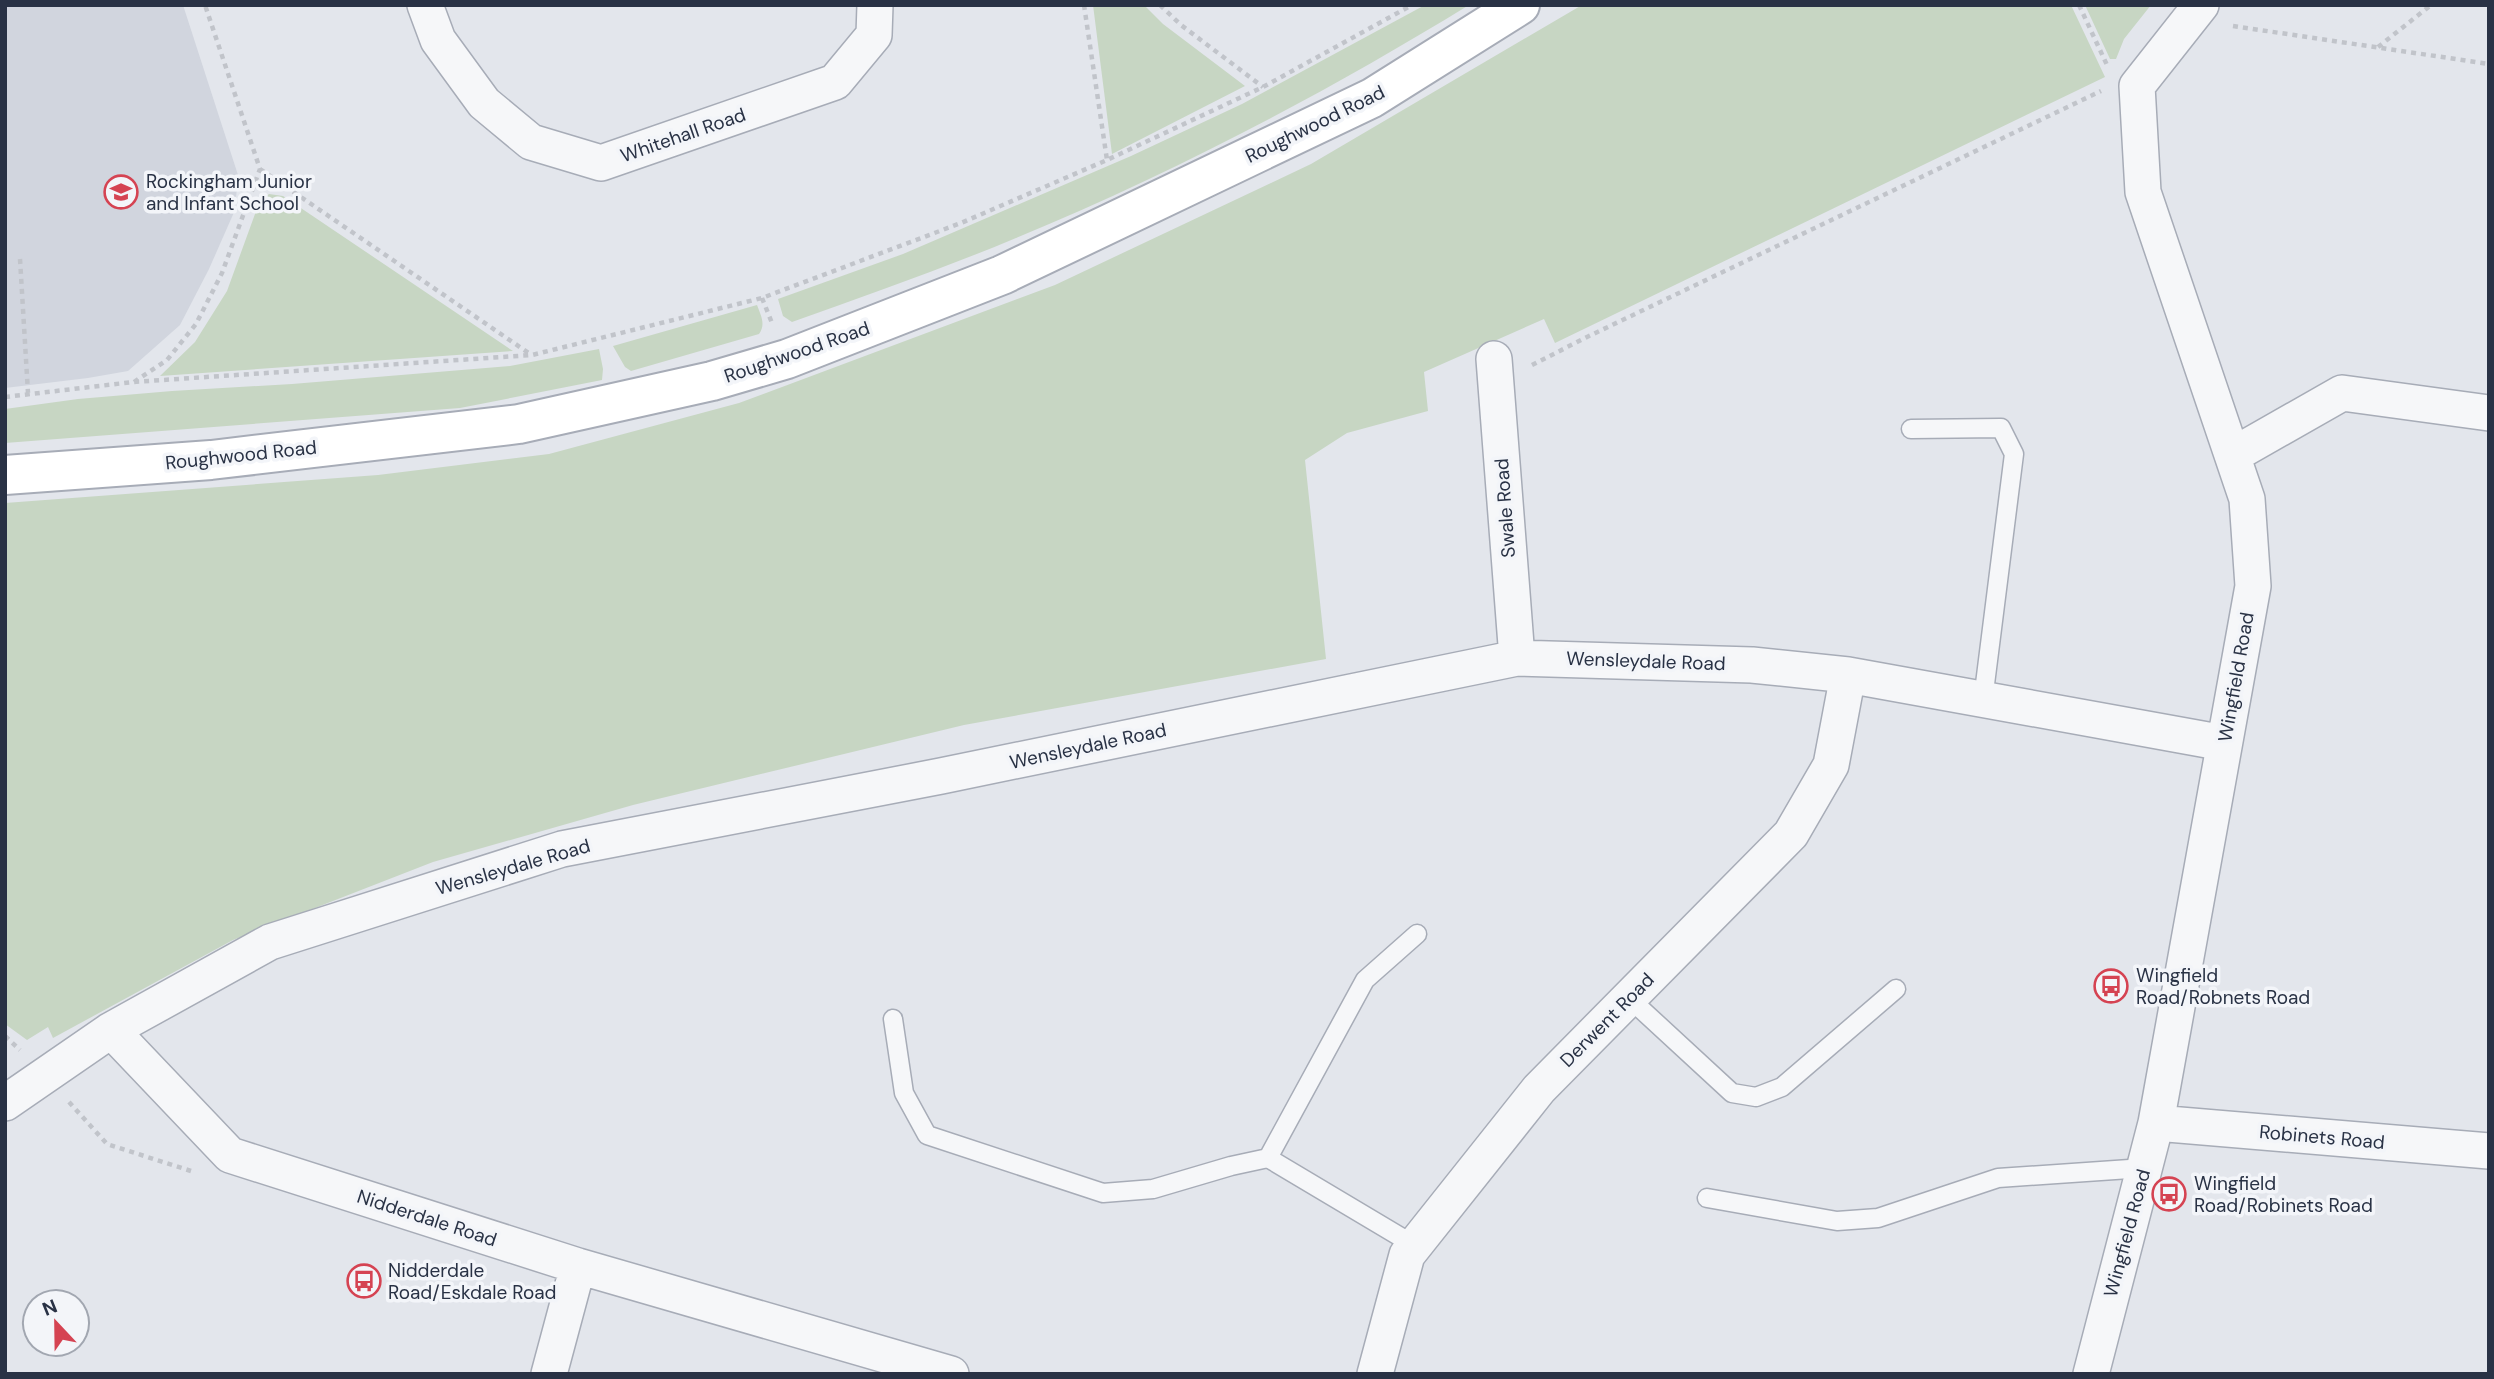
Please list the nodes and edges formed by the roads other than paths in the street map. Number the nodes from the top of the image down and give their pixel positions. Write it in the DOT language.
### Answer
graph roads {
  1 [pos="425,5"];
  2 [pos="875,5"];
  3 [pos="1520,5"];
  4 [pos="2195,12"];
  5 [pos="1494,359"];
  6 [pos="2489,413"];
  7 [pos="1911,429"];
  8 [pos="2232,455"];
  9 [pos="5,475"];
  10 [pos="1517,658"];
  11 [pos="1848,675"];
  12 [pos="1983,700"];
  13 [pos="2224,743"];
  14 [pos="1417,934"];
  15 [pos="1896,989"];
  16 [pos="1629,998"];
  17 [pos="893,1019"];
  18 [pos="111,1030"];
  19 [pos="5,1103"];
  20 [pos="2156,1123"];
  21 [pos="2489,1151"];
  22 [pos="1268,1158"];
  23 [pos="2144,1168"];
  24 [pos="1706,1198"];
  25 [pos="1414,1245"];
  26 [pos="578,1266"];
  27 [pos="549,1374"];
  28 [pos="951,1374"];
  29 [pos="1375,1374"];
  30 [pos="2091,1374"];
  1 -- 2 [label="street, Whitehall Road"];
  3 -- 9 [label="street, Roughwood Road"];
  4 -- 8 [label="street, Wingfield Road"];
  5 -- 10 [label="street, Swale Road"];
  6 -- 8 [label="street"];
  7 -- 12 [label="lane"];
  8 -- 13 [label="street, Wingfield Road"];
  10 -- 11 [label="street, Wensleydale Road"];
  10 -- 18 [label="street, Wensleydale Road"];
  11 -- 12 [label="street, Wensleydale Road"];
  11 -- 16 [label="street, Derwent Road"];
  12 -- 13 [label="street, Wensleydale Road"];
  13 -- 20 [label="street, Wingfield Road"];
  14 -- 22 [label="lane"];
  15 -- 16 [label="lane"];
  16 -- 25 [label="street, Derwent Road"];
  17 -- 22 [label="lane"];
  18 -- 19 [label="street, Wensleydale Road"];
  18 -- 26 [label="street, Nidderdale Road"];
  20 -- 21 [label="street, Robinets Road"];
  20 -- 23 [label="street, Wingfield Road"];
  22 -- 25 [label="lane"];
  23 -- 24 [label="lane"];
  23 -- 30 [label="street, Wingfield Road"];
  25 -- 29 [label="street, Derwent Road"];
  26 -- 27 [label="street"];
  26 -- 28 [label="street, Nidderdale Road"];
}
